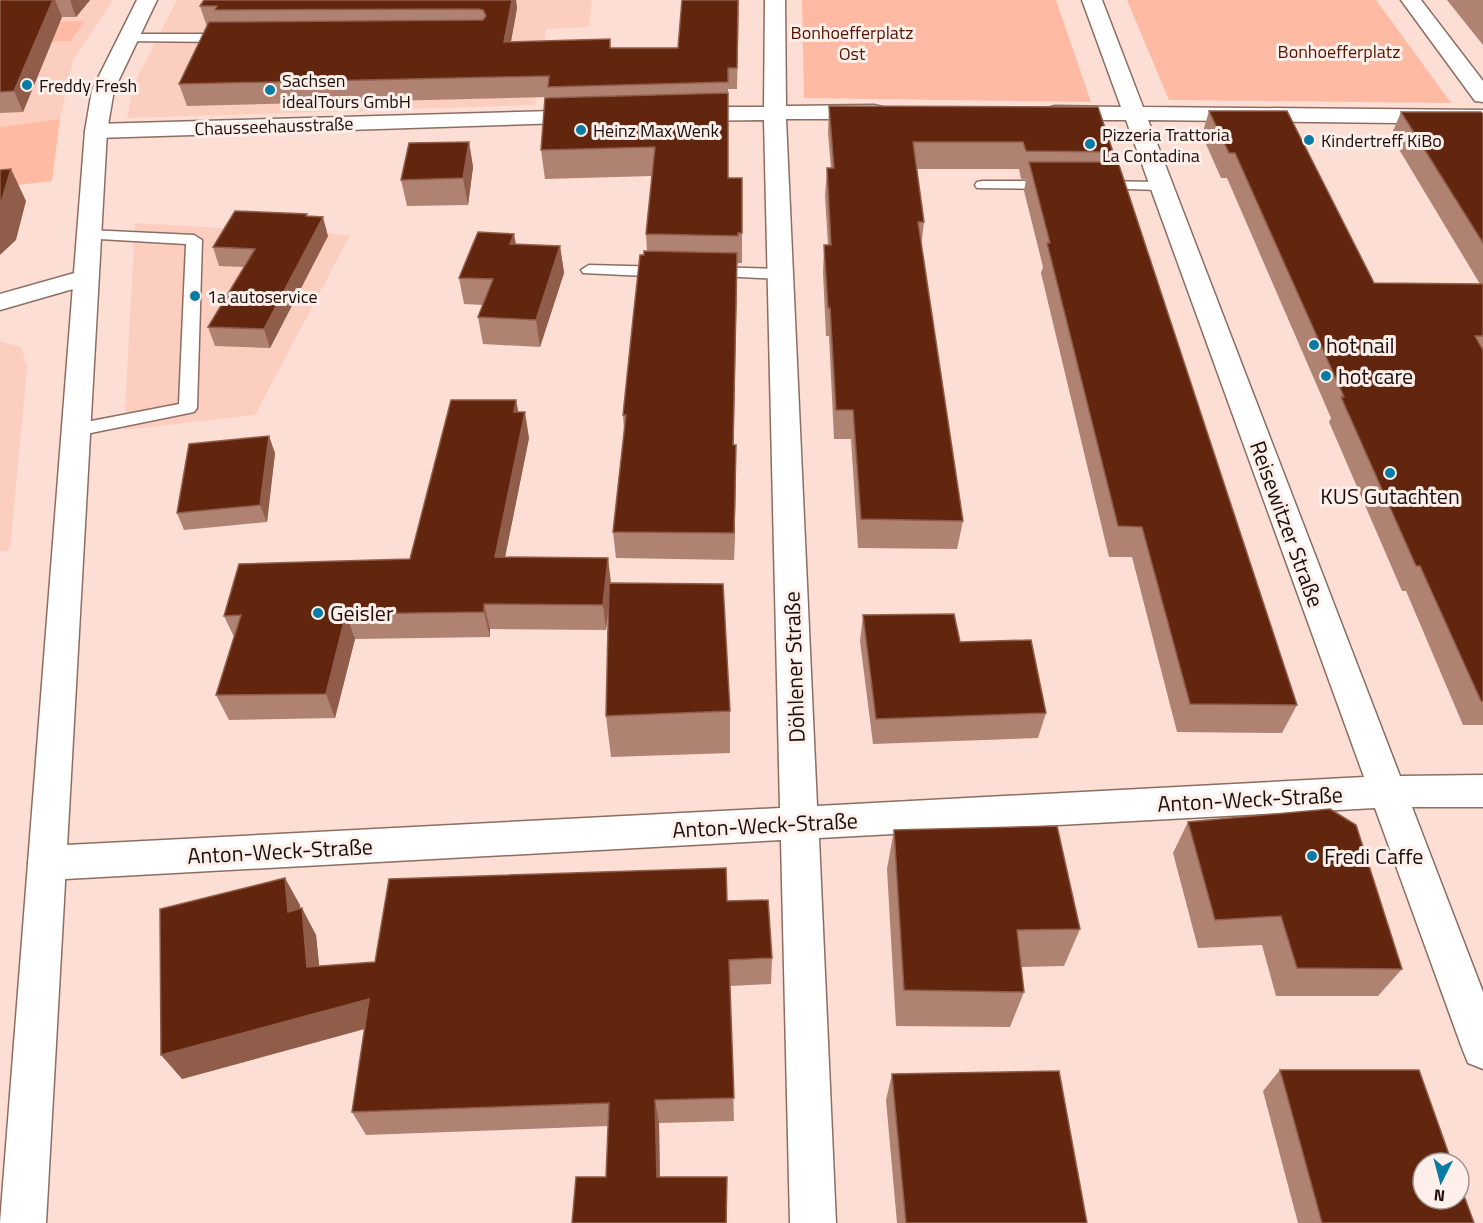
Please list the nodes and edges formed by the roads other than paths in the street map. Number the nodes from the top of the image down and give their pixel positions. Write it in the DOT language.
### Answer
graph roads {
  1 [pos="147,0"];
  2 [pos="775,0"];
  3 [pos="1092,0"];
  4 [pos="1411,0"];
  5 [pos="127,38"];
  6 [pos="242,38"];
  7 [pos="1483,96"];
  8 [pos="775,111"];
  9 [pos="891,112"];
  10 [pos="1031,113"];
  11 [pos="668,114"];
  12 [pos="1134,114"];
  13 [pos="608,116"];
  14 [pos="1483,117"];
  15 [pos="96,131"];
  16 [pos="982,184"];
  17 [pos="1161,186"];
  18 [pos="88,236"];
  19 [pos="588,270"];
  20 [pos="780,274"];
  21 [pos="85,278"];
  22 [pos="0,302"];
  23 [pos="76,430"];
  24 [pos="1483,791"];
  25 [pos="1386,792"];
  26 [pos="799,824"];
  27 [pos="47,863"];
  28 [pos="1483,1048"];
  29 [pos="23,1223"];
  30 [pos="813,1223"];
  1 -- 5 [label="street"];
  2 -- 8 [label="street"];
  3 -- 12 [label="street, Reisewitzer Straße"];
  4 -- 7 [label="street"];
  5 -- 6 [label="lane"];
  5 -- 15 [label="street"];
  8 -- 9 [label="street"];
  8 -- 11 [label="street"];
  8 -- 20 [label="street, Döhlener Straße"];
  10 -- 12 [label="street"];
  12 -- 14 [label="street"];
  12 -- 17 [label="street, Reisewitzer Straße"];
  13 -- 15 [label="street, Chausseehausstraße"];
  15 -- 18 [label="street"];
  16 -- 17 [label="lane"];
  17 -- 25 [label="street, Reisewitzer Straße"];
  18 -- 21 [label="street"];
  18 -- 23 [label="lane"];
  19 -- 20 [label="lane"];
  20 -- 26 [label="street, Döhlener Straße"];
  21 -- 22 [label="street"];
  21 -- 23 [label="street"];
  23 -- 27 [label="street"];
  24 -- 25 [label="street, Anton-Weck-Straße"];
  25 -- 26 [label="street, Anton-Weck-Straße"];
  25 -- 28 [label="street, Reisewitzer Straße"];
  26 -- 27 [label="street, Anton-Weck-Straße"];
  26 -- 30 [label="street, Döhlener Straße"];
  27 -- 29 [label="street"];
}
